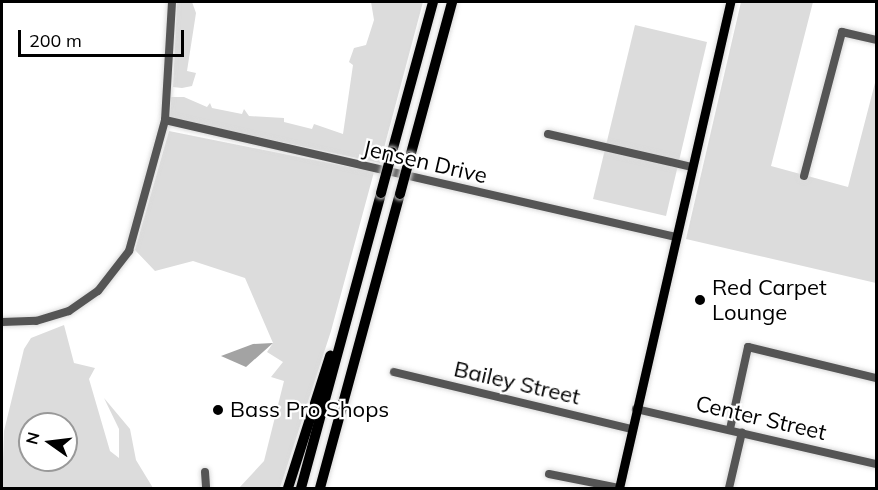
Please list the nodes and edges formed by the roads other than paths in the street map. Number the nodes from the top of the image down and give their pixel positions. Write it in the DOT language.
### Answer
graph roads {
  1 [pos="172,2"];
  2 [pos="433,2"];
  3 [pos="452,2"];
  4 [pos="730,2"];
  5 [pos="876,40"];
  6 [pos="165,120"];
  7 [pos="548,134"];
  8 [pos="692,167"];
  9 [pos="804,176"];
  10 [pos="377,208"];
  11 [pos="676,237"];
  12 [pos="2,322"];
  13 [pos="394,372"];
  14 [pos="876,378"];
  15 [pos="342,406"];
  16 [pos="636,409"];
  17 [pos="632,429"];
  18 [pos="730,429"];
  19 [pos="742,432"];
  20 [pos="876,464"];
  21 [pos="205,472"];
  22 [pos="549,474"];
  23 [pos="619,488"];
  24 [pos="206,489"];
  25 [pos="288,489"];
  26 [pos="301,489"];
  27 [pos="320,489"];
  28 [pos="327,489"];
  29 [pos="729,489"];
  1 -- 6 [label="street"];
  2 -- 10 [label="highway, bridge"];
  3 -- 15 [label="highway, bridge"];
  4 -- 8 [label="main road"];
  5 -- 9 [label="street"];
  6 -- 11 [label="street, Jensen Drive"];
  6 -- 12 [label="street"];
  7 -- 8 [label="street"];
  8 -- 11 [label="main road"];
  10 -- 25 [label="highway"];
  10 -- 26 [label="highway"];
  11 -- 16 [label="main road"];
  13 -- 17 [label="street, Bailey Street"];
  14 -- 18 [label="street"];
  15 -- 27 [label="highway"];
  15 -- 28 [label="highway"];
  16 -- 17 [label="main road"];
  16 -- 18 [label="street, Center Street"];
  17 -- 23 [label="main road"];
  18 -- 19 [label="street, Center Street"];
  19 -- 20 [label="street, Center Street"];
  19 -- 29 [label="street"];
  21 -- 24 [label="street"];
  22 -- 23 [label="street"];
}
